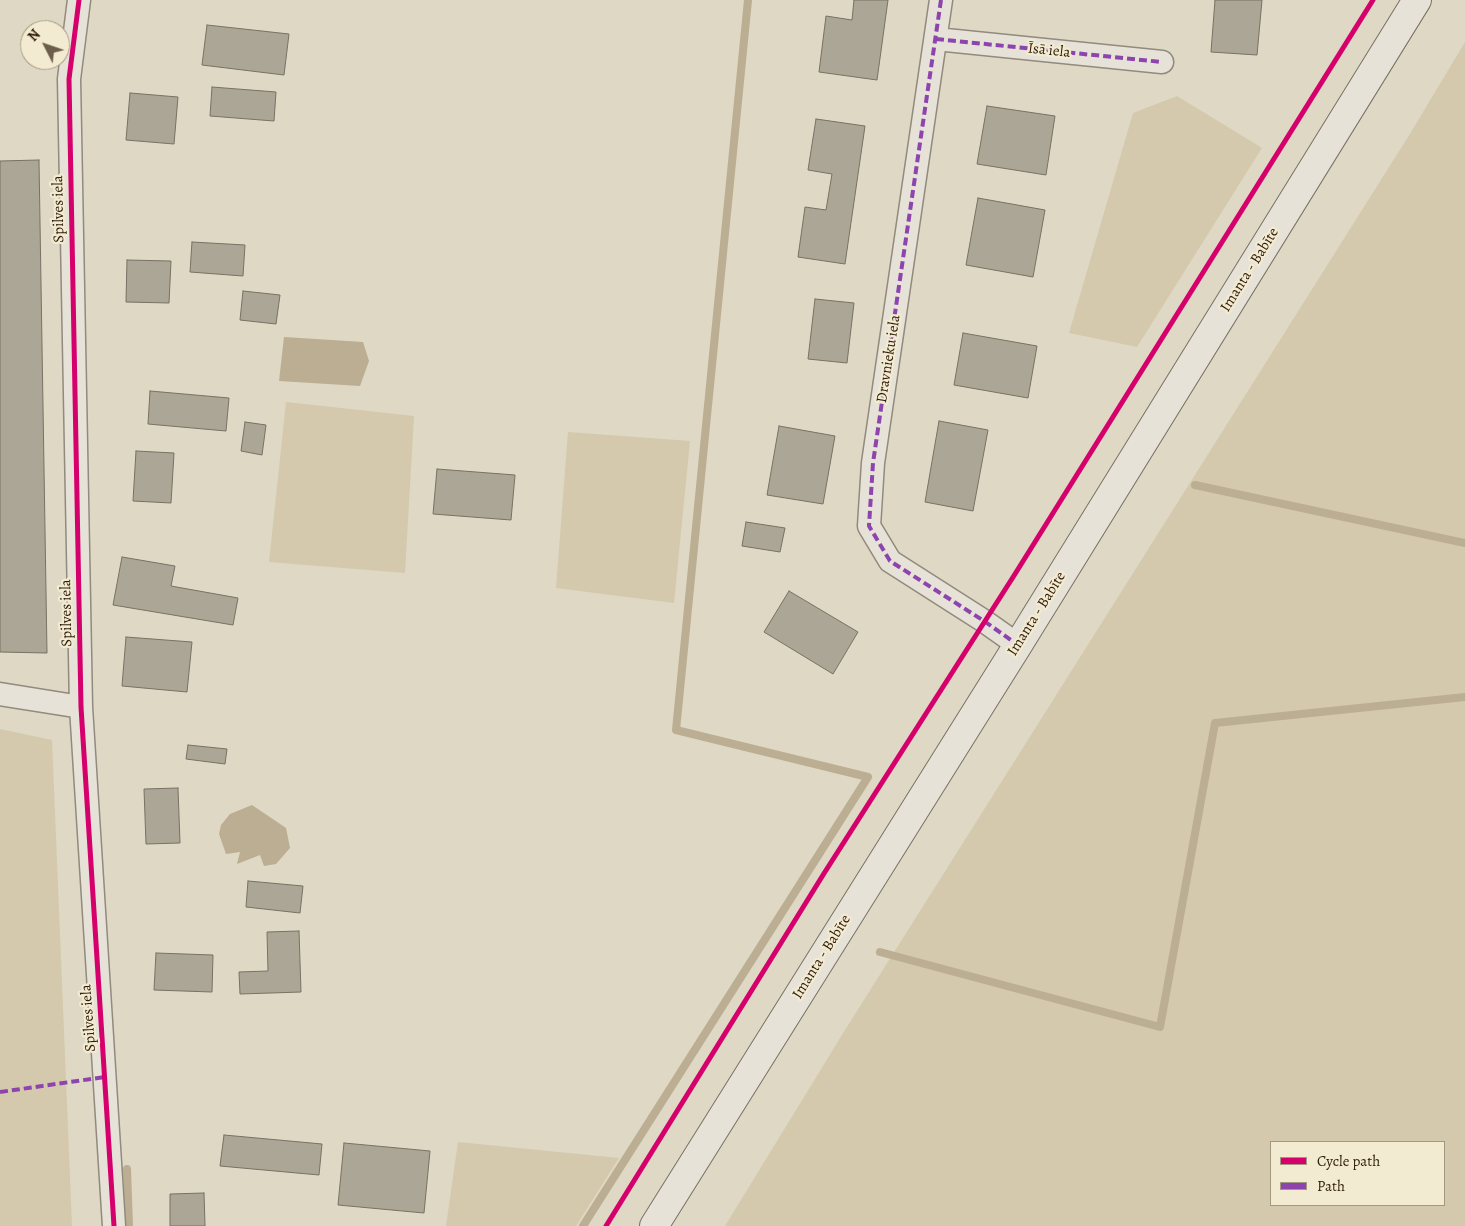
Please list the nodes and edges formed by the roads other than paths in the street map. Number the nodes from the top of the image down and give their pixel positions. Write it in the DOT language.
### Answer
graph roads {
  1 [pos="78,0"];
  2 [pos="941,0"];
  3 [pos="1417,0"];
  4 [pos="936,39"];
  5 [pos="1162,62"];
  6 [pos="1018,645"];
  7 [pos="0,694"];
  8 [pos="81,707"];
  9 [pos="114,1226"];
  10 [pos="654,1226"];
  1 -- 8 [label="street, Spilves iela"];
  2 -- 4 [label="street, Dravnieku iela"];
  3 -- 6 [label="main road, Imanta - Babīte"];
  4 -- 5 [label="street, Īsā iela"];
  4 -- 6 [label="street, Dravnieku iela"];
  6 -- 10 [label="main road, Imanta - Babīte"];
  7 -- 8 [label="street"];
  8 -- 9 [label="street, Spilves iela"];
}
